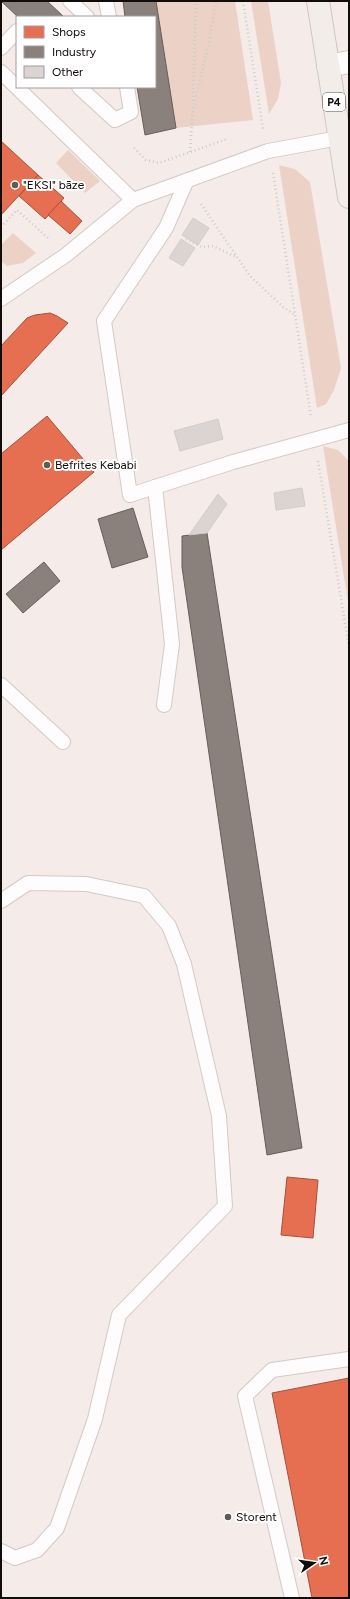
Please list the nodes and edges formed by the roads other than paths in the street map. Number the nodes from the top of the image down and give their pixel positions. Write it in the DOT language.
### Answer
graph roads {
  1 [pos="70,1"];
  2 [pos="106,1"];
  3 [pos="318,1"];
  4 [pos="86,16"];
  5 [pos="109,16"];
  6 [pos="16,32"];
  7 [pos="1,48"];
  8 [pos="349,62"];
  9 [pos="328,66"];
  10 [pos="1,72"];
  11 [pos="16,87"];
  12 [pos="18,88"];
  13 [pos="80,88"];
  14 [pos="127,88"];
  15 [pos="339,138"];
  16 [pos="186,182"];
  17 [pos="349,197"];
  18 [pos="133,200"];
  19 [pos="1,299"];
  20 [pos="349,430"];
  21 [pos="155,487"];
  22 [pos="1,685"];
  23 [pos="164,705"];
  24 [pos="63,742"];
  25 [pos="1,901"];
  26 [pos="349,1359"];
  27 [pos="1,1551"];
  28 [pos="292,1598"];
  1 -- 4 [label="lane"];
  2 -- 5 [label="lane"];
  3 -- 9 [label="main road, P4"];
  6 -- 7 [label="lane"];
  8 -- 9 [label="street"];
  9 -- 15 [label="main road, P4"];
  10 -- 11 [label="lane"];
  12 -- 18 [label="lane"];
  13 -- 14 [label="lane"];
  15 -- 16 [label="lane"];
  15 -- 17 [label="main road, P4"];
  16 -- 18 [label="lane"];
  16 -- 21 [label="lane"];
  18 -- 19 [label="lane"];
  20 -- 21 [label="lane"];
  21 -- 23 [label="lane"];
  22 -- 24 [label="lane"];
  25 -- 27 [label="lane"];
  26 -- 28 [label="lane"];
}
